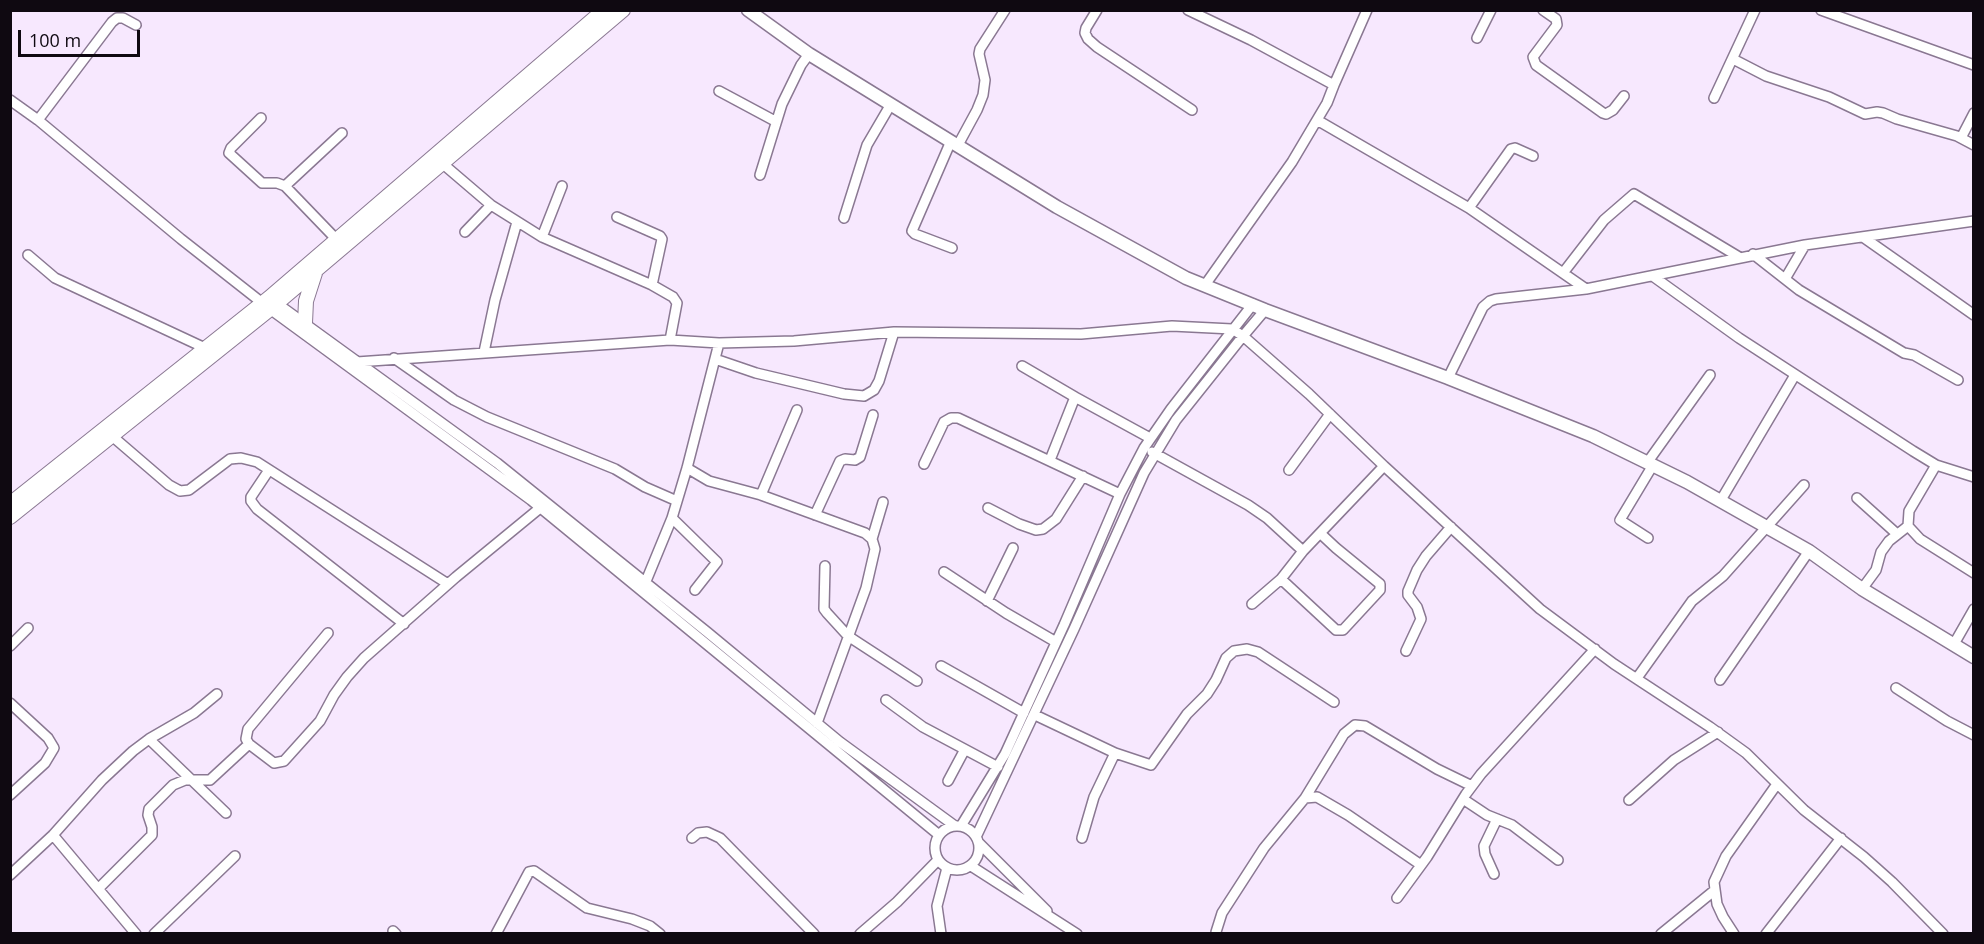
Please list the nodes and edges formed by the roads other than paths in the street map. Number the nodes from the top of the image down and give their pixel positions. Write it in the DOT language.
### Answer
graph roads {
  1 [pos="604,10"];
  2 [pos="623,10"];
  3 [pos="748,10"];
  4 [pos="1005,10"];
  5 [pos="1097,10"];
  6 [pos="1188,10"];
  7 [pos="1367,10"];
  8 [pos="1491,10"];
  9 [pos="1543,10"];
  10 [pos="1755,10"];
  11 [pos="1821,10"];
  12 [pos="136,25"];
  13 [pos="1477,38"];
  14 [pos="809,54"];
  15 [pos="1733,59"];
  16 [pos="1974,65"];
  17 [pos="1334,85"];
  18 [pos="719,91"];
  19 [pos="1624,96"];
  20 [pos="1714,98"];
  21 [pos="10,100"];
  22 [pos="891,104"];
  23 [pos="1192,110"];
  24 [pos="1974,113"];
  25 [pos="261,118"];
  26 [pos="38,120"];
  27 [pos="1317,120"];
  28 [pos="775,121"];
  29 [pos="342,133"];
  30 [pos="1961,138"];
  31 [pos="955,143"];
  32 [pos="1974,145"];
  33 [pos="1533,156"];
  34 [pos="442,164"];
  35 [pos="760,175"];
  36 [pos="285,186"];
  37 [pos="562,186"];
  38 [pos="491,205"];
  39 [pos="1469,208"];
  40 [pos="617,217"];
  41 [pos="844,218"];
  42 [pos="1974,221"];
  43 [pos="517,222"];
  44 [pos="465,232"];
  45 [pos="542,237"];
  46 [pos="1863,237"];
  47 [pos="336,240"];
  48 [pos="1805,245"];
  49 [pos="952,248"];
  50 [pos="28,255"];
  51 [pos="1753,255"];
  52 [pos="1739,257"];
  53 [pos="315,272"];
  54 [pos="1563,273"];
  55 [pos="1654,277"];
  56 [pos="1785,279"];
  57 [pos="652,285"];
  58 [pos="1205,285"];
  59 [pos="1586,289"];
  60 [pos="267,302"];
  61 [pos="1252,304"];
  62 [pos="1266,310"];
  63 [pos="1974,315"];
  64 [pos="305,324"];
  65 [pos="1232,329"];
  66 [pos="894,332"];
  67 [pos="1243,336"];
  68 [pos="670,340"];
  69 [pos="719,343"];
  70 [pos="205,348"];
  71 [pos="484,352"];
  72 [pos="394,358"];
  73 [pos="716,359"];
  74 [pos="357,362"];
  75 [pos="1022,366"];
  76 [pos="1201,369"];
  77 [pos="1710,375"];
  78 [pos="1795,375"];
  79 [pos="1211,376"];
  80 [pos="1448,378"];
  81 [pos="1958,380"];
  82 [pos="1076,397"];
  83 [pos="797,410"];
  84 [pos="1330,414"];
  85 [pos="873,415"];
  86 [pos="112,436"];
  87 [pos="1150,438"];
  88 [pos="1144,448"];
  89 [pos="1155,453"];
  90 [pos="1050,460"];
  91 [pos="924,464"];
  92 [pos="1650,464"];
  93 [pos="1936,465"];
  94 [pos="1384,466"];
  95 [pos="687,468"];
  96 [pos="269,470"];
  97 [pos="1289,470"];
  98 [pos="1083,476"];
  99 [pos="1974,477"];
  100 [pos="1804,485"];
  101 [pos="1120,494"];
  102 [pos="761,495"];
  103 [pos="1857,498"];
  104 [pos="1721,500"];
  105 [pos="677,501"];
  106 [pos="883,502"];
  107 [pos="10,504"];
  108 [pos="540,508"];
  109 [pos="988,508"];
  110 [pos="814,515"];
  111 [pos="10,517"];
  112 [pos="672,518"];
  113 [pos="1908,526"];
  114 [pos="1451,527"];
  115 [pos="1767,527"];
  116 [pos="1321,534"];
  117 [pos="1898,534"];
  118 [pos="1648,538"];
  119 [pos="872,539"];
  120 [pos="1013,548"];
  121 [pos="1304,551"];
  122 [pos="1809,551"];
  123 [pos="825,566"];
  124 [pos="944,572"];
  125 [pos="1974,573"];
  126 [pos="1281,579"];
  127 [pos="448,584"];
  128 [pos="643,587"];
  129 [pos="1862,589"];
  130 [pos="696,590"];
  131 [pos="987,601"];
  132 [pos="1252,604"];
  133 [pos="1974,609"];
  134 [pos="404,624"];
  135 [pos="28,628"];
  136 [pos="328,633"];
  137 [pos="848,636"];
  138 [pos="1056,642"];
  139 [pos="1954,644"];
  140 [pos="10,646"];
  141 [pos="1595,649"];
  142 [pos="1406,651"];
  143 [pos="1974,657"];
  144 [pos="941,666"];
  145 [pos="1637,678"];
  146 [pos="1720,680"];
  147 [pos="917,681"];
  148 [pos="1896,688"];
  149 [pos="217,694"];
  150 [pos="886,700"];
  151 [pos="1334,702"];
  152 [pos="10,703"];
  153 [pos="1024,713"];
  154 [pos="1035,715"];
  155 [pos="817,723"];
  156 [pos="1718,732"];
  157 [pos="1974,735"];
  158 [pos="148,739"];
  159 [pos="249,744"];
  160 [pos="964,751"];
  161 [pos="1115,753"];
  162 [pos="998,767"];
  163 [pos="193,780"];
  164 [pos="948,781"];
  165 [pos="1777,784"];
  166 [pos="1472,786"];
  167 [pos="10,795"];
  168 [pos="1305,798"];
  169 [pos="1463,799"];
  170 [pos="1629,800"];
  171 [pos="226,813"];
  172 [pos="1497,819"];
  173 [pos="958,826"];
  174 [pos="53,835"];
  175 [pos="939,835"];
  176 [pos="692,838"];
  177 [pos="1082,838"];
  178 [pos="1841,838"];
  179 [pos="978,840"];
  180 [pos="235,856"];
  181 [pos="938,860"];
  182 [pos="1558,860"];
  183 [pos="1421,865"];
  184 [pos="971,866"];
  185 [pos="947,868"];
  186 [pos="1494,874"];
  187 [pos="10,875"];
  188 [pos="99,888"];
  189 [pos="1715,890"];
  190 [pos="1397,898"];
  191 [pos="1055,919"];
  192 [pos="136,933"];
  193 [pos="154,933"];
  194 [pos="496,933"];
  195 [pos="660,933"];
  196 [pos="814,933"];
  197 [pos="860,933"];
  198 [pos="941,933"];
  199 [pos="1077,933"];
  200 [pos="1216,933"];
  201 [pos="1661,933"];
  202 [pos="1734,933"];
  203 [pos="1766,933"];
  204 [pos="1943,933"];
  1 -- 47 [label="main road"];
  2 -- 34 [label="main road"];
  3 -- 14 [label="street"];
  4 -- 31 [label="street"];
  5 -- 23 [label="street"];
  6 -- 17 [label="street"];
  7 -- 17 [label="street"];
  8 -- 13 [label="street"];
  9 -- 19 [label="street"];
  10 -- 15 [label="street"];
  11 -- 16 [label="street"];
  12 -- 26 [label="street"];
  14 -- 22 [label="street"];
  14 -- 28 [label="street"];
  15 -- 20 [label="street"];
  15 -- 30 [label="street"];
  17 -- 27 [label="street"];
  18 -- 28 [label="street"];
  21 -- 26 [label="street"];
  22 -- 31 [label="street"];
  22 -- 41 [label="street"];
  24 -- 30 [label="street"];
  25 -- 36 [label="street"];
  26 -- 60 [label="street"];
  27 -- 39 [label="street"];
  27 -- 58 [label="street"];
  28 -- 35 [label="street"];
  29 -- 36 [label="street"];
  30 -- 32 [label="street"];
  31 -- 49 [label="street"];
  31 -- 58 [label="street"];
  33 -- 39 [label="street"];
  34 -- 38 [label="street"];
  34 -- 53 [label="main road"];
  36 -- 47 [label="street"];
  37 -- 45 [label="street"];
  38 -- 43 [label="street"];
  38 -- 44 [label="street"];
  39 -- 54 [label="street"];
  40 -- 57 [label="street"];
  42 -- 46 [label="street"];
  43 -- 45 [label="street"];
  43 -- 71 [label="street"];
  45 -- 57 [label="street"];
  46 -- 48 [label="street"];
  46 -- 63 [label="street"];
  47 -- 60 [label="main road"];
  48 -- 51 [label="street"];
  48 -- 56 [label="street"];
  50 -- 70 [label="street"];
  51 -- 52 [label="street"];
  51 -- 56 [label="street"];
  52 -- 54 [label="street"];
  52 -- 55 [label="street"];
  53 -- 60 [label="main road"];
  53 -- 64 [label="main road"];
  54 -- 59 [label="street"];
  55 -- 59 [label="street"];
  55 -- 78 [label="street"];
  56 -- 81 [label="street"];
  57 -- 68 [label="street"];
  58 -- 61 [label="street"];
  59 -- 80 [label="street"];
  60 -- 64 [label="street"];
  60 -- 70 [label="main road"];
  60 -- 86 [label="main road"];
  60 -- 108 [label="street"];
  61 -- 62 [label="street"];
  61 -- 65 [label="street"];
  62 -- 67 [label="street"];
  62 -- 80 [label="street"];
  64 -- 74 [label="street"];
  65 -- 66 [label="street"];
  65 -- 67 [label="street"];
  65 -- 76 [label="street"];
  66 -- 69 [label="street"];
  66 -- 73 [label="street"];
  67 -- 79 [label="street"];
  67 -- 84 [label="street"];
  68 -- 69 [label="street"];
  68 -- 71 [label="street"];
  69 -- 73 [label="street"];
  70 -- 107 [label="main road"];
  71 -- 72 [label="street"];
  72 -- 74 [label="street"];
  72 -- 105 [label="street"];
  73 -- 95 [label="street"];
  74 -- 128 [label="street"];
  75 -- 82 [label="street"];
  76 -- 79 [label="street"];
  76 -- 87 [label="street"];
  77 -- 92 [label="street"];
  78 -- 93 [label="street"];
  78 -- 104 [label="street"];
  79 -- 89 [label="street"];
  80 -- 92 [label="street"];
  82 -- 87 [label="street"];
  82 -- 90 [label="street"];
  83 -- 102 [label="street"];
  84 -- 94 [label="street"];
  84 -- 97 [label="street"];
  85 -- 110 [label="street"];
  86 -- 96 [label="street"];
  86 -- 111 [label="main road"];
  87 -- 88 [label="street"];
  88 -- 89 [label="street"];
  88 -- 101 [label="street"];
  89 -- 121 [label="street"];
  89 -- 154 [label="street"];
  90 -- 91 [label="street"];
  90 -- 98 [label="street"];
  92 -- 104 [label="street"];
  92 -- 118 [label="street"];
  93 -- 99 [label="street"];
  93 -- 113 [label="street"];
  94 -- 114 [label="street"];
  94 -- 116 [label="street"];
  95 -- 102 [label="street"];
  95 -- 105 [label="street"];
  96 -- 127 [label="street"];
  96 -- 134 [label="street"];
  98 -- 101 [label="street"];
  98 -- 109 [label="street"];
  100 -- 115 [label="street"];
  101 -- 138 [label="street"];
  102 -- 110 [label="street"];
  103 -- 117 [label="street"];
  104 -- 115 [label="street"];
  105 -- 112 [label="street"];
  106 -- 119 [label="street"];
  108 -- 127 [label="street"];
  108 -- 128 [label="street"];
  110 -- 119 [label="street"];
  112 -- 128 [label="street"];
  112 -- 130 [label="street"];
  113 -- 117 [label="street"];
  113 -- 125 [label="street"];
  114 -- 141 [label="street"];
  114 -- 142 [label="street"];
  115 -- 122 [label="street"];
  115 -- 145 [label="street"];
  116 -- 121 [label="street"];
  116 -- 126 [label="street"];
  117 -- 129 [label="street"];
  119 -- 137 [label="street"];
  120 -- 131 [label="street"];
  121 -- 126 [label="street"];
  122 -- 129 [label="street"];
  122 -- 146 [label="street"];
  123 -- 137 [label="street"];
  124 -- 131 [label="street"];
  126 -- 132 [label="street"];
  127 -- 134 [label="street"];
  128 -- 155 [label="street"];
  128 -- 175 [label="street"];
  129 -- 139 [label="street"];
  131 -- 138 [label="street"];
  133 -- 139 [label="street"];
  134 -- 159 [label="street"];
  135 -- 140 [label="street"];
  136 -- 159 [label="street"];
  137 -- 147 [label="street"];
  137 -- 155 [label="street"];
  138 -- 153 [label="street"];
  139 -- 143 [label="street"];
  141 -- 145 [label="street"];
  141 -- 166 [label="street"];
  144 -- 153 [label="street"];
  145 -- 156 [label="street"];
  148 -- 157 [label="street"];
  149 -- 158 [label="street"];
  150 -- 160 [label="street"];
  151 -- 161 [label="street"];
  152 -- 167 [label="street"];
  153 -- 162 [label="street"];
  154 -- 161 [label="street"];
  154 -- 179 [label="street"];
  155 -- 173 [label="street"];
  156 -- 165 [label="street"];
  156 -- 170 [label="street"];
  158 -- 163 [label="street"];
  158 -- 174 [label="street"];
  159 -- 163 [label="street"];
  160 -- 162 [label="street"];
  160 -- 164 [label="street"];
  161 -- 177 [label="street"];
  162 -- 173 [label="street"];
  163 -- 171 [label="street"];
  163 -- 188 [label="street"];
  165 -- 178 [label="street"];
  165 -- 189 [label="street"];
  166 -- 168 [label="street"];
  166 -- 169 [label="street"];
  168 -- 183 [label="street"];
  168 -- 200 [label="street"];
  169 -- 172 [label="street"];
  169 -- 183 [label="street"];
  172 -- 182 [label="street"];
  172 -- 186 [label="street"];
  173 -- 175 [label="street"];
  173 -- 179 [label="street"];
  174 -- 187 [label="street"];
  174 -- 188 [label="street"];
  175 -- 181 [label="street"];
  176 -- 196 [label="street"];
  178 -- 203 [label="street"];
  178 -- 204 [label="street"];
  179 -- 184 [label="street"];
  179 -- 191 [label="street"];
  180 -- 193 [label="street"];
  181 -- 185 [label="street"];
  181 -- 197 [label="street"];
  183 -- 190 [label="street"];
  184 -- 185 [label="street"];
  184 -- 191 [label="street"];
  185 -- 198 [label="street"];
  188 -- 192 [label="street"];
  189 -- 201 [label="street"];
  189 -- 202 [label="street"];
  191 -- 199 [label="street"];
  194 -- 195 [label="street"];
}
